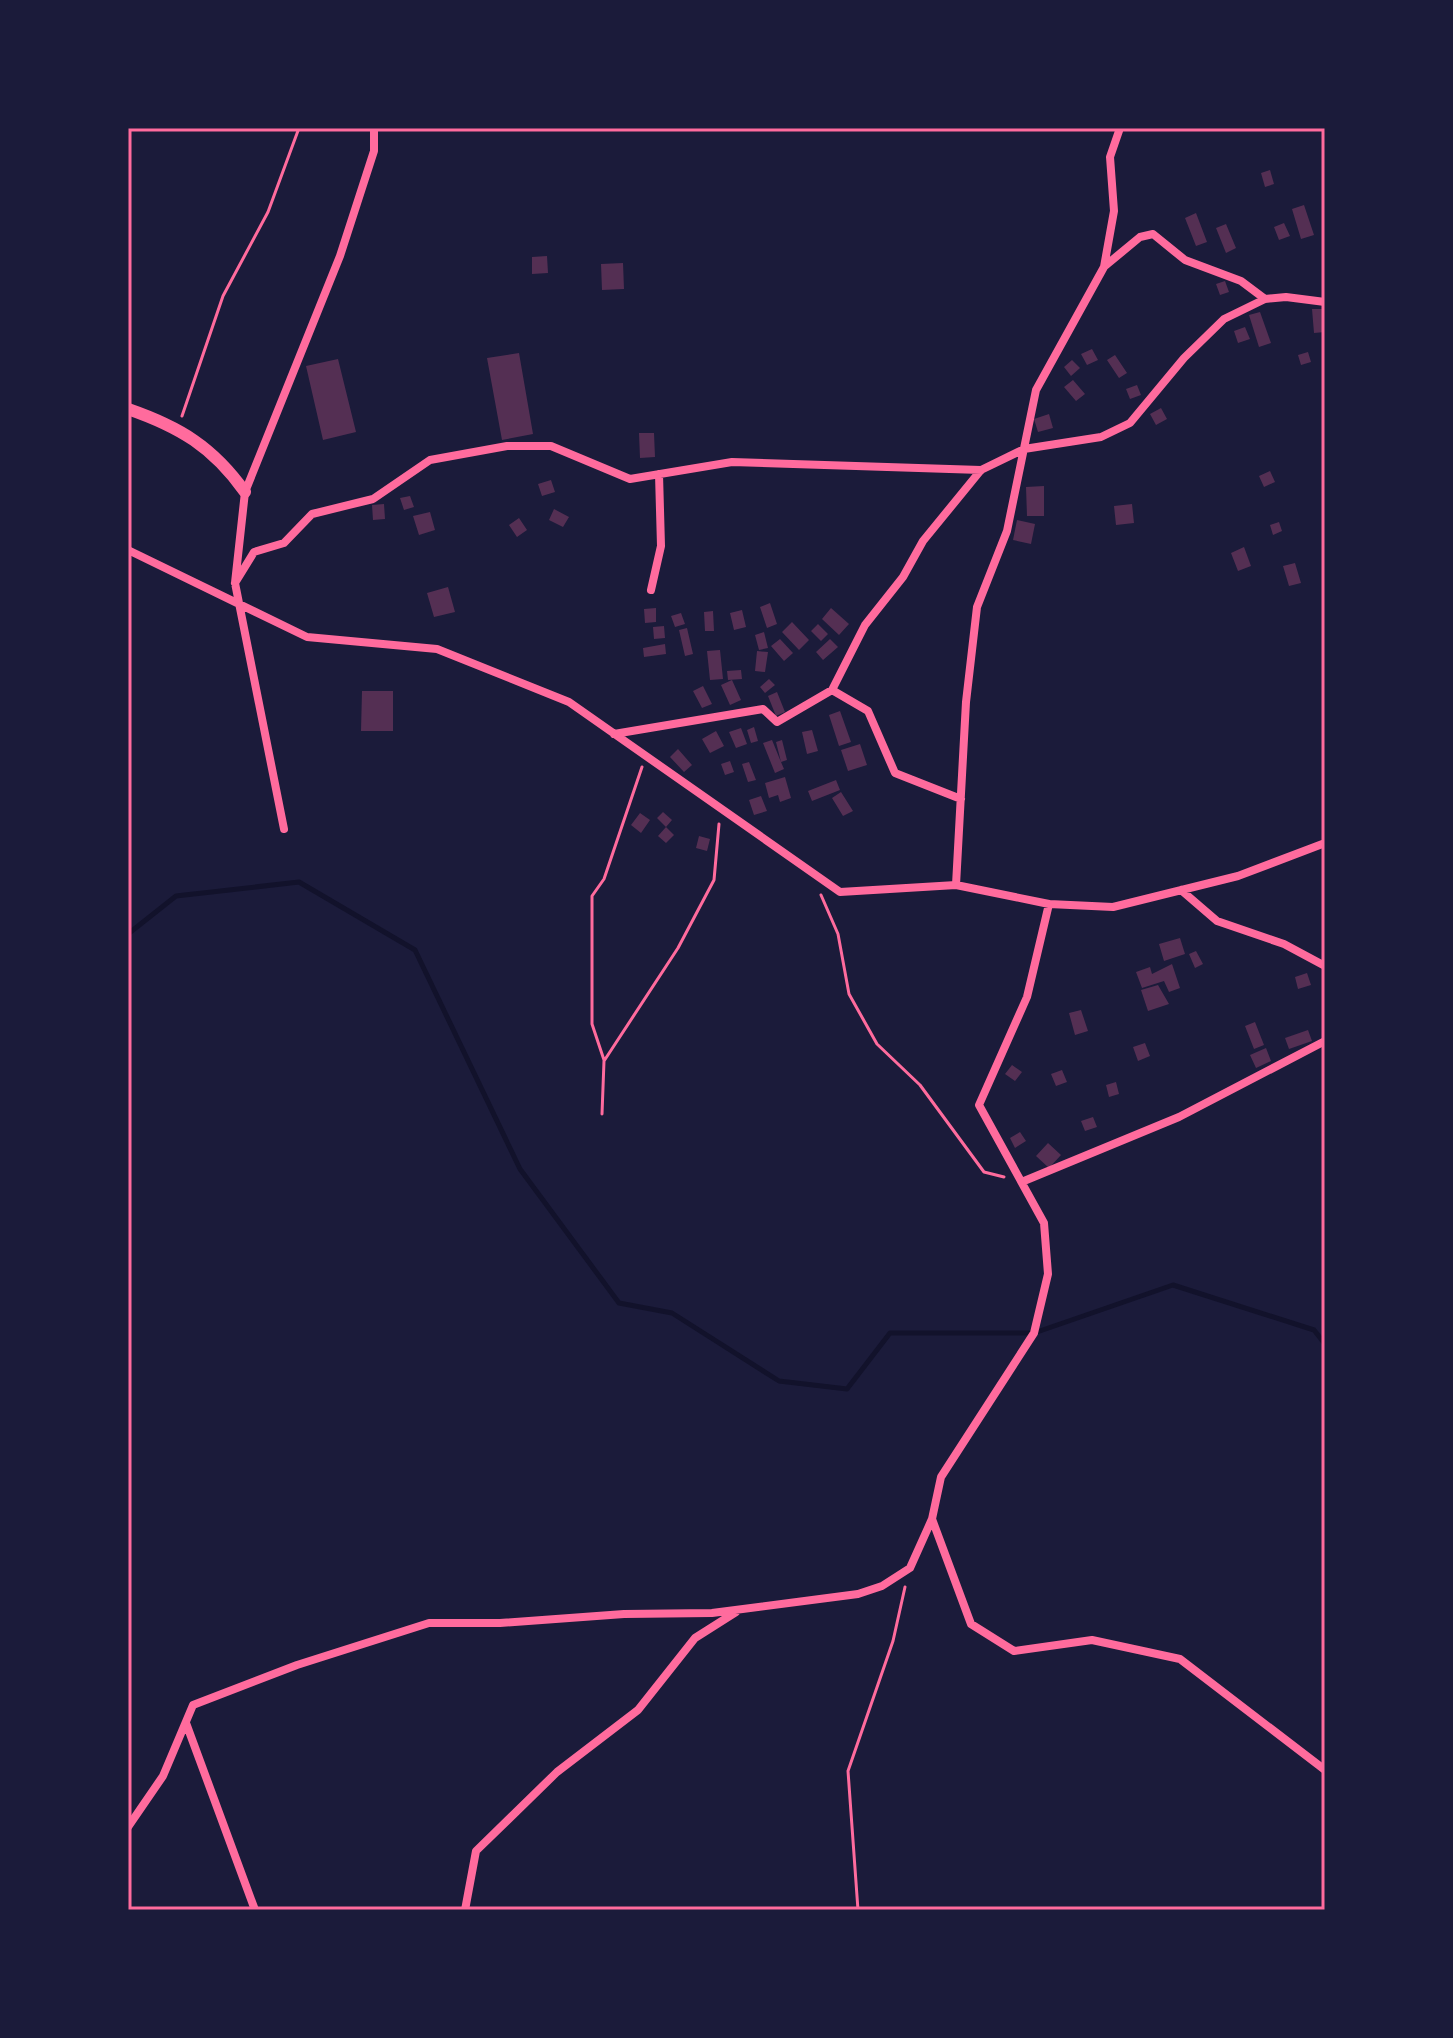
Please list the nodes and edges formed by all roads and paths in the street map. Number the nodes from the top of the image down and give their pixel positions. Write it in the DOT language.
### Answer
graph roads {
  1 [pos="299,128"];
  2 [pos="374,128"];
  3 [pos="1120,128"];
  4 [pos="1104,267"];
  5 [pos="1265,299"];
  6 [pos="1325,302"];
  7 [pos="128,409"];
  8 [pos="177,429"];
  9 [pos="1024,449"];
  10 [pos="981,470"];
  11 [pos="659,474"];
  12 [pos="245,492"];
  13 [pos="128,550"];
  14 [pos="235,583"];
  15 [pos="651,590"];
  16 [pos="242,605"];
  17 [pos="832,690"];
  18 [pos="614,734"];
  19 [pos="645,756"];
  20 [pos="961,799"];
  21 [pos="720,808"];
  22 [pos="284,829"];
  23 [pos="1325,843"];
  24 [pos="809,870"];
  25 [pos="956,885"];
  26 [pos="1181,890"];
  27 [pos="1049,904"];
  28 [pos="1325,966"];
  29 [pos="1325,1041"];
  30 [pos="604,1061"];
  31 [pos="602,1114"];
  32 [pos="1024,1181"];
  33 [pos="932,1519"];
  34 [pos="910,1568"];
  35 [pos="741,1609"];
  36 [pos="185,1722"];
  37 [pos="1325,1770"];
  38 [pos="128,1827"];
  39 [pos="255,1910"];
  40 [pos="465,1910"];
  41 [pos="858,1910"];
  1 -- 8 [label="path"];
  2 -- 12 [label="street"];
  3 -- 4 [label="street"];
  4 -- 5 [label="street"];
  4 -- 9 [label="street"];
  5 -- 6 [label="street"];
  5 -- 9 [label="street"];
  7 -- 8 [label="street"];
  8 -- 12 [label="street"];
  9 -- 10 [label="street"];
  9 -- 20 [label="street"];
  10 -- 11 [label="street"];
  10 -- 17 [label="street"];
  11 -- 14 [label="street"];
  11 -- 15 [label="street"];
  12 -- 14 [label="street"];
  13 -- 16 [label="street"];
  14 -- 16 [label="street"];
  16 -- 18 [label="street"];
  16 -- 22 [label="street"];
  17 -- 18 [label="street"];
  17 -- 20 [label="street"];
  18 -- 19 [label="street"];
  19 -- 21 [label="street"];
  19 -- 30 [label="path"];
  20 -- 25 [label="street"];
  21 -- 24 [label="street"];
  21 -- 30 [label="path"];
  23 -- 26 [label="street"];
  24 -- 25 [label="street"];
  24 -- 32 [label="path"];
  25 -- 27 [label="street"];
  26 -- 27 [label="street"];
  26 -- 28 [label="street"];
  27 -- 32 [label="street"];
  29 -- 32 [label="street"];
  30 -- 31 [label="path"];
  32 -- 33 [label="street"];
  33 -- 34 [label="street"];
  33 -- 37 [label="street"];
  34 -- 35 [label="street"];
  34 -- 41 [label="path"];
  35 -- 36 [label="street"];
  35 -- 40 [label="street"];
  36 -- 38 [label="street"];
  36 -- 39 [label="street"];
}
